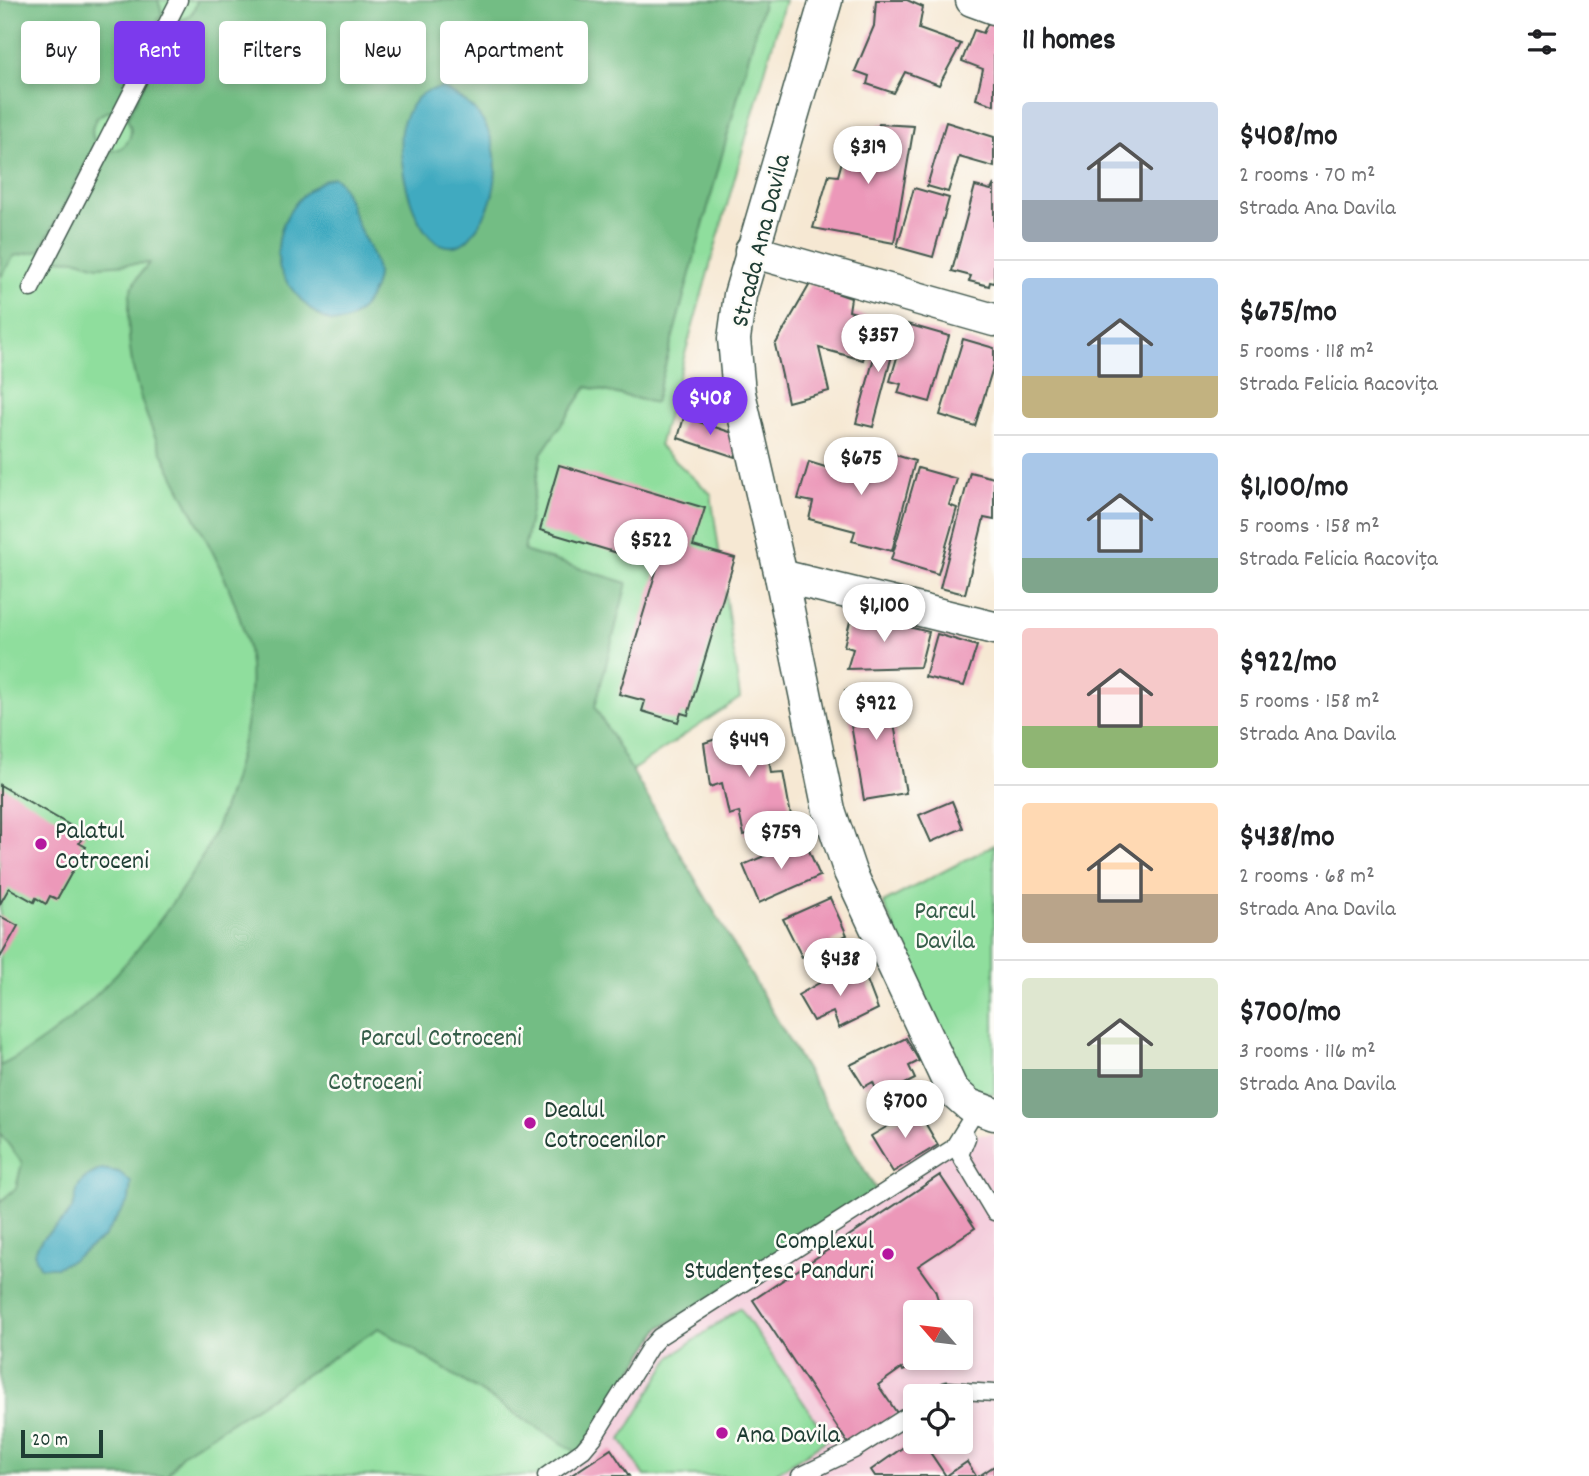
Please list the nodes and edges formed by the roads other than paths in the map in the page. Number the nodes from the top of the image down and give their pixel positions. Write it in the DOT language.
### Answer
graph roads {
  1 [pos="179,0"];
  2 [pos="827,0"];
  3 [pos="972,0"];
  4 [pos="994,8"];
  5 [pos="751,251"];
  6 [pos="31,289"];
  7 [pos="994,320"];
  8 [pos="781,576"];
  9 [pos="994,628"];
  10 [pos="986,1111"];
  11 [pos="994,1212"];
  12 [pos="973,1392"];
  13 [pos="994,1393"];
  14 [pos="903,1419"];
  15 [pos="546,1476"];
  16 [pos="800,1476"];
  1 -- 6 [label="lane"];
  2 -- 5 [label="street, Strada Ana Davila"];
  3 -- 4 [label="street"];
  5 -- 7 [label="street"];
  5 -- 8 [label="street, Strada Ana Davila"];
  8 -- 9 [label="street"];
  8 -- 10 [label="street, Strada Ana Davila"];
  10 -- 11 [label="lane"];
  10 -- 15 [label="lane"];
  12 -- 13 [label="lane"];
  14 -- 16 [label="lane"];
}
